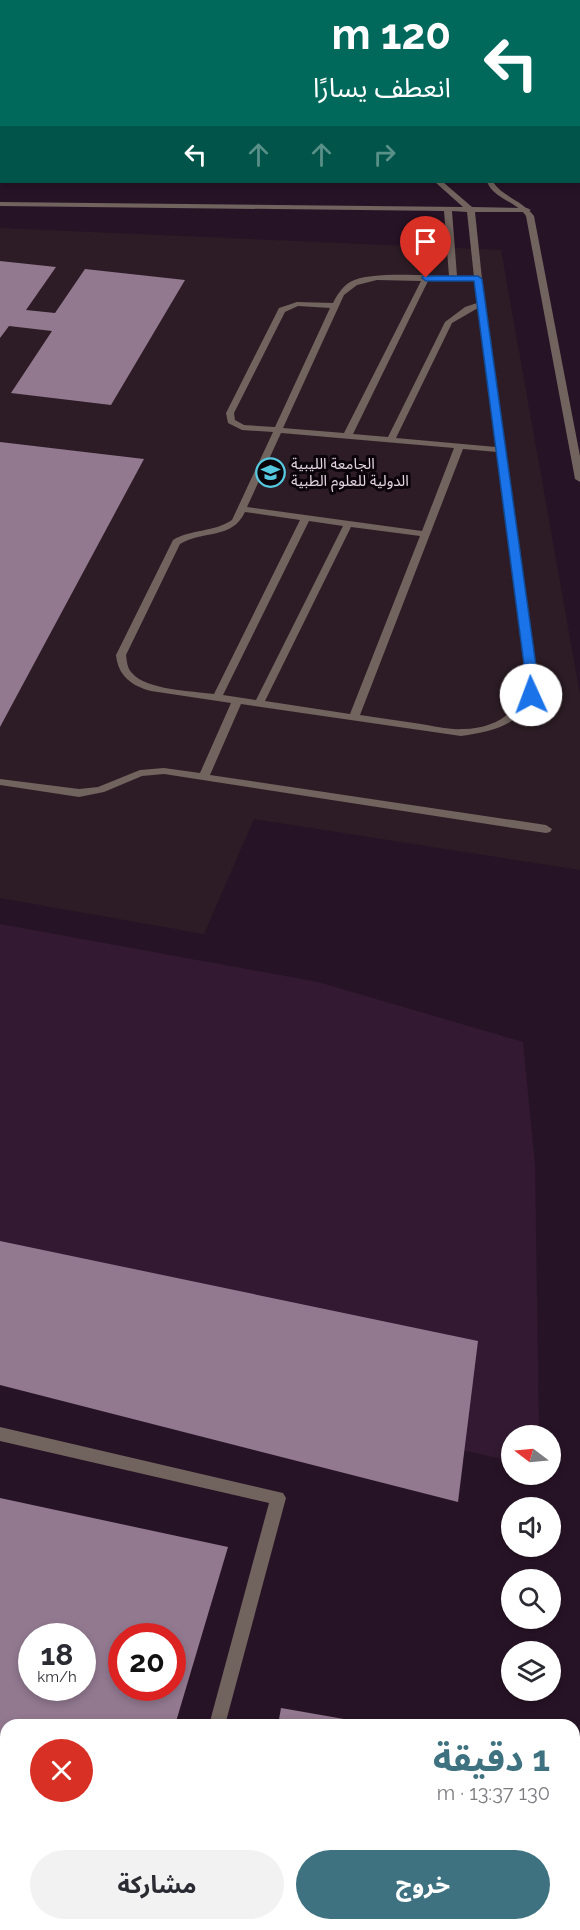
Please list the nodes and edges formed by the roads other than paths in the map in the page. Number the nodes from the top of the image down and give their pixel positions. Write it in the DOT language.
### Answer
graph roads {
  1 [pos="440,183"];
  2 [pos="491,183"];
  3 [pos="0,204"];
  4 [pos="448,210"];
  5 [pos="471,210"];
  6 [pos="527,210"];
  7 [pos="426,278"];
  8 [pos="453,279"];
  9 [pos="478,279"];
  10 [pos="482,304"];
  11 [pos="335,306"];
  12 [pos="278,430"];
  13 [pos="347,437"];
  14 [pos="391,440"];
  15 [pos="459,447"];
  16 [pos="501,450"];
  17 [pos="580,479"];
  18 [pos="242,509"];
  19 [pos="306,518"];
  20 [pos="348,524"];
  21 [pos="425,534"];
  22 [pos="217,698"];
  23 [pos="237,701"];
  24 [pos="259,704"];
  25 [pos="354,718"];
  26 [pos="204,777"];
  27 [pos="0,782"];
  28 [pos="546,829"];
  29 [pos="0,1434"];
  30 [pos="219,1719"];
  1 -- 5 [label="street"];
  2 -- 6 [label="street"];
  3 -- 4 [label="street"];
  4 -- 5 [label="street"];
  4 -- 8 [label="street"];
  5 -- 6 [label="street"];
  5 -- 9 [label="street"];
  6 -- 17 [label="street"];
  7 -- 8 [label="street"];
  7 -- 11 [label="street"];
  7 -- 13 [label="street"];
  8 -- 9 [label="street"];
  9 -- 10 [label="street"];
  10 -- 14 [label="street"];
  10 -- 16 [label="street"];
  11 -- 12 [label="street"];
  11 -- 12 [label="street"];
  12 -- 13 [label="street"];
  12 -- 18 [label="street"];
  13 -- 14 [label="street"];
  14 -- 15 [label="street"];
  15 -- 16 [label="street"];
  15 -- 21 [label="street"];
  16 -- 25 [label="street"];
  18 -- 19 [label="street"];
  18 -- 22 [label="street"];
  19 -- 20 [label="street"];
  19 -- 22 [label="street"];
  20 -- 21 [label="street"];
  20 -- 24 [label="street"];
  21 -- 25 [label="street"];
  22 -- 23 [label="street"];
  23 -- 24 [label="street"];
  23 -- 26 [label="street"];
  24 -- 25 [label="street"];
  26 -- 27 [label="street"];
  26 -- 28 [label="street"];
  29 -- 30 [label="street"];
}
